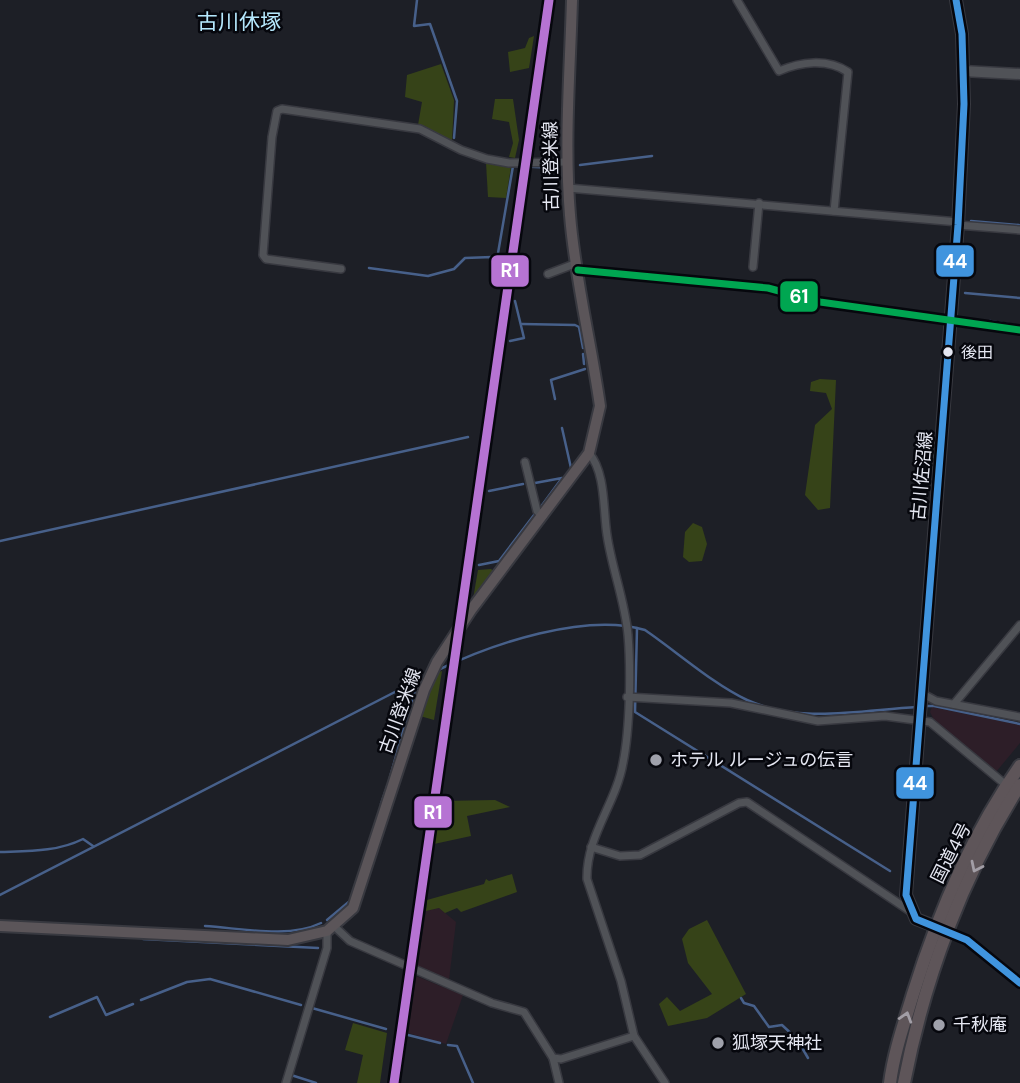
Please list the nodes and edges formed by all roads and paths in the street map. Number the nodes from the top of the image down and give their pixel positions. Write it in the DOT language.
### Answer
graph roads {
  1 [pos="572,0"];
  2 [pos="737,0"];
  3 [pos="956,0"];
  4 [pos="962,71"];
  5 [pos="1020,74"];
  6 [pos="567,162"];
  7 [pos="568,188"];
  8 [pos="759,203"];
  9 [pos="834,211"];
  10 [pos="958,224"];
  11 [pos="1020,230"];
  12 [pos="577,267"];
  13 [pos="753,267"];
  14 [pos="341,269"];
  15 [pos="548,274"];
  16 [pos="952,318"];
  17 [pos="1020,330"];
  18 [pos="589,453"];
  19 [pos="525,462"];
  20 [pos="543,516"];
  21 [pos="1020,625"];
  22 [pos="628,697"];
  23 [pos="954,704"];
  24 [pos="920,706"];
  25 [pos="1020,717"];
  26 [pos="1020,766"];
  27 [pos="1006,785"];
  28 [pos="1020,785"];
  29 [pos="591,847"];
  30 [pos="910,911"];
  31 [pos="0,926"];
  32 [pos="331,928"];
  33 [pos="941,929"];
  34 [pos="1020,983"];
  35 [pos="634,1036"];
  36 [pos="553,1058"];
  37 [pos="286,1083"];
  38 [pos="559,1083"];
  39 [pos="665,1083"];
  40 [pos="890,1083"];
  41 [pos="904,1083"];
  1 -- 6 [label="main road, 古川登米線"];
  2 -- 9 [label="street"];
  3 -- 4 [label="main road, 古川佐沼線"];
  4 -- 5 [label="street"];
  4 -- 10 [label="main road, 古川佐沼線"];
  6 -- 7 [label="main road, 古川登米線"];
  6 -- 14 [label="street"];
  7 -- 8 [label="street"];
  7 -- 12 [label="main road, 古川登米線"];
  8 -- 9 [label="street"];
  8 -- 13 [label="street"];
  9 -- 10 [label="street"];
  10 -- 11 [label="street"];
  10 -- 16 [label="main road, 古川佐沼線"];
  12 -- 15 [label="street"];
  12 -- 16 [label="street"];
  12 -- 18 [label="main road, 古川登米線"];
  16 -- 17 [label="street"];
  16 -- 24 [label="main road, 古川佐沼線"];
  18 -- 20 [label="main road, 古川登米線"];
  18 -- 22 [label="street"];
  19 -- 20 [label="street"];
  20 -- 32 [label="main road, 古川登米線"];
  21 -- 23 [label="street"];
  22 -- 24 [label="street"];
  22 -- 29 [label="street"];
  23 -- 24 [label="street"];
  23 -- 25 [label="street"];
  24 -- 27 [label="street"];
  24 -- 30 [label="main road, 古川佐沼線"];
  26 -- 27 [label="highway, 国道4号"];
  27 -- 33 [label="highway, 国道4号"];
  28 -- 33 [label="highway, 国道4号, one-way"];
  29 -- 30 [label="street"];
  29 -- 35 [label="street"];
  30 -- 33 [label="main road"];
  31 -- 32 [label="main road"];
  32 -- 36 [label="street"];
  32 -- 37 [label="street"];
  33 -- 34 [label="street"];
  40 -- 33 [label="highway, 国道4号, one-way"];
  33 -- 41 [label="highway, 国道4号"];
  35 -- 36 [label="street"];
  35 -- 39 [label="street"];
  36 -- 38 [label="street"];
}
